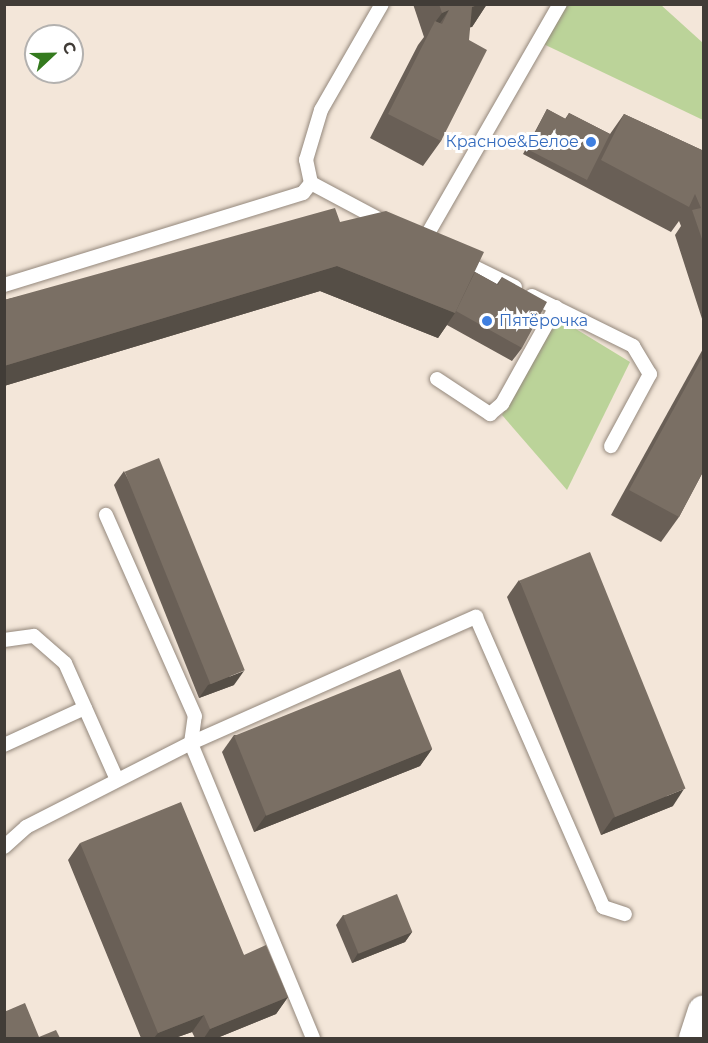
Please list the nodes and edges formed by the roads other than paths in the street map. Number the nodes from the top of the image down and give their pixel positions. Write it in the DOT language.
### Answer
graph roads {
  1 [pos="382,4"];
  2 [pos="560,4"];
  3 [pos="311,183"];
  4 [pos="423,242"];
  5 [pos="4,285"];
  6 [pos="556,307"];
  7 [pos="437,380"];
  8 [pos="611,446"];
  9 [pos="106,515"];
  10 [pos="4,640"];
  11 [pos="85,708"];
  12 [pos="191,743"];
  13 [pos="4,745"];
  14 [pos="117,780"];
  15 [pos="4,847"];
  16 [pos="625,914"];
  17 [pos="704,1011"];
  18 [pos="313,1038"];
  19 [pos="695,1038"];
  1 -- 3 [label="lane"];
  2 -- 4 [label="lane"];
  3 -- 4 [label="lane"];
  3 -- 5 [label="lane"];
  4 -- 6 [label="lane"];
  6 -- 7 [label="lane"];
  6 -- 8 [label="lane"];
  9 -- 12 [label="lane"];
  10 -- 11 [label="lane"];
  11 -- 13 [label="lane"];
  11 -- 14 [label="lane"];
  12 -- 14 [label="lane"];
  12 -- 16 [label="lane"];
  12 -- 18 [label="lane"];
  14 -- 15 [label="lane"];
  17 -- 19 [label="street"];
}
